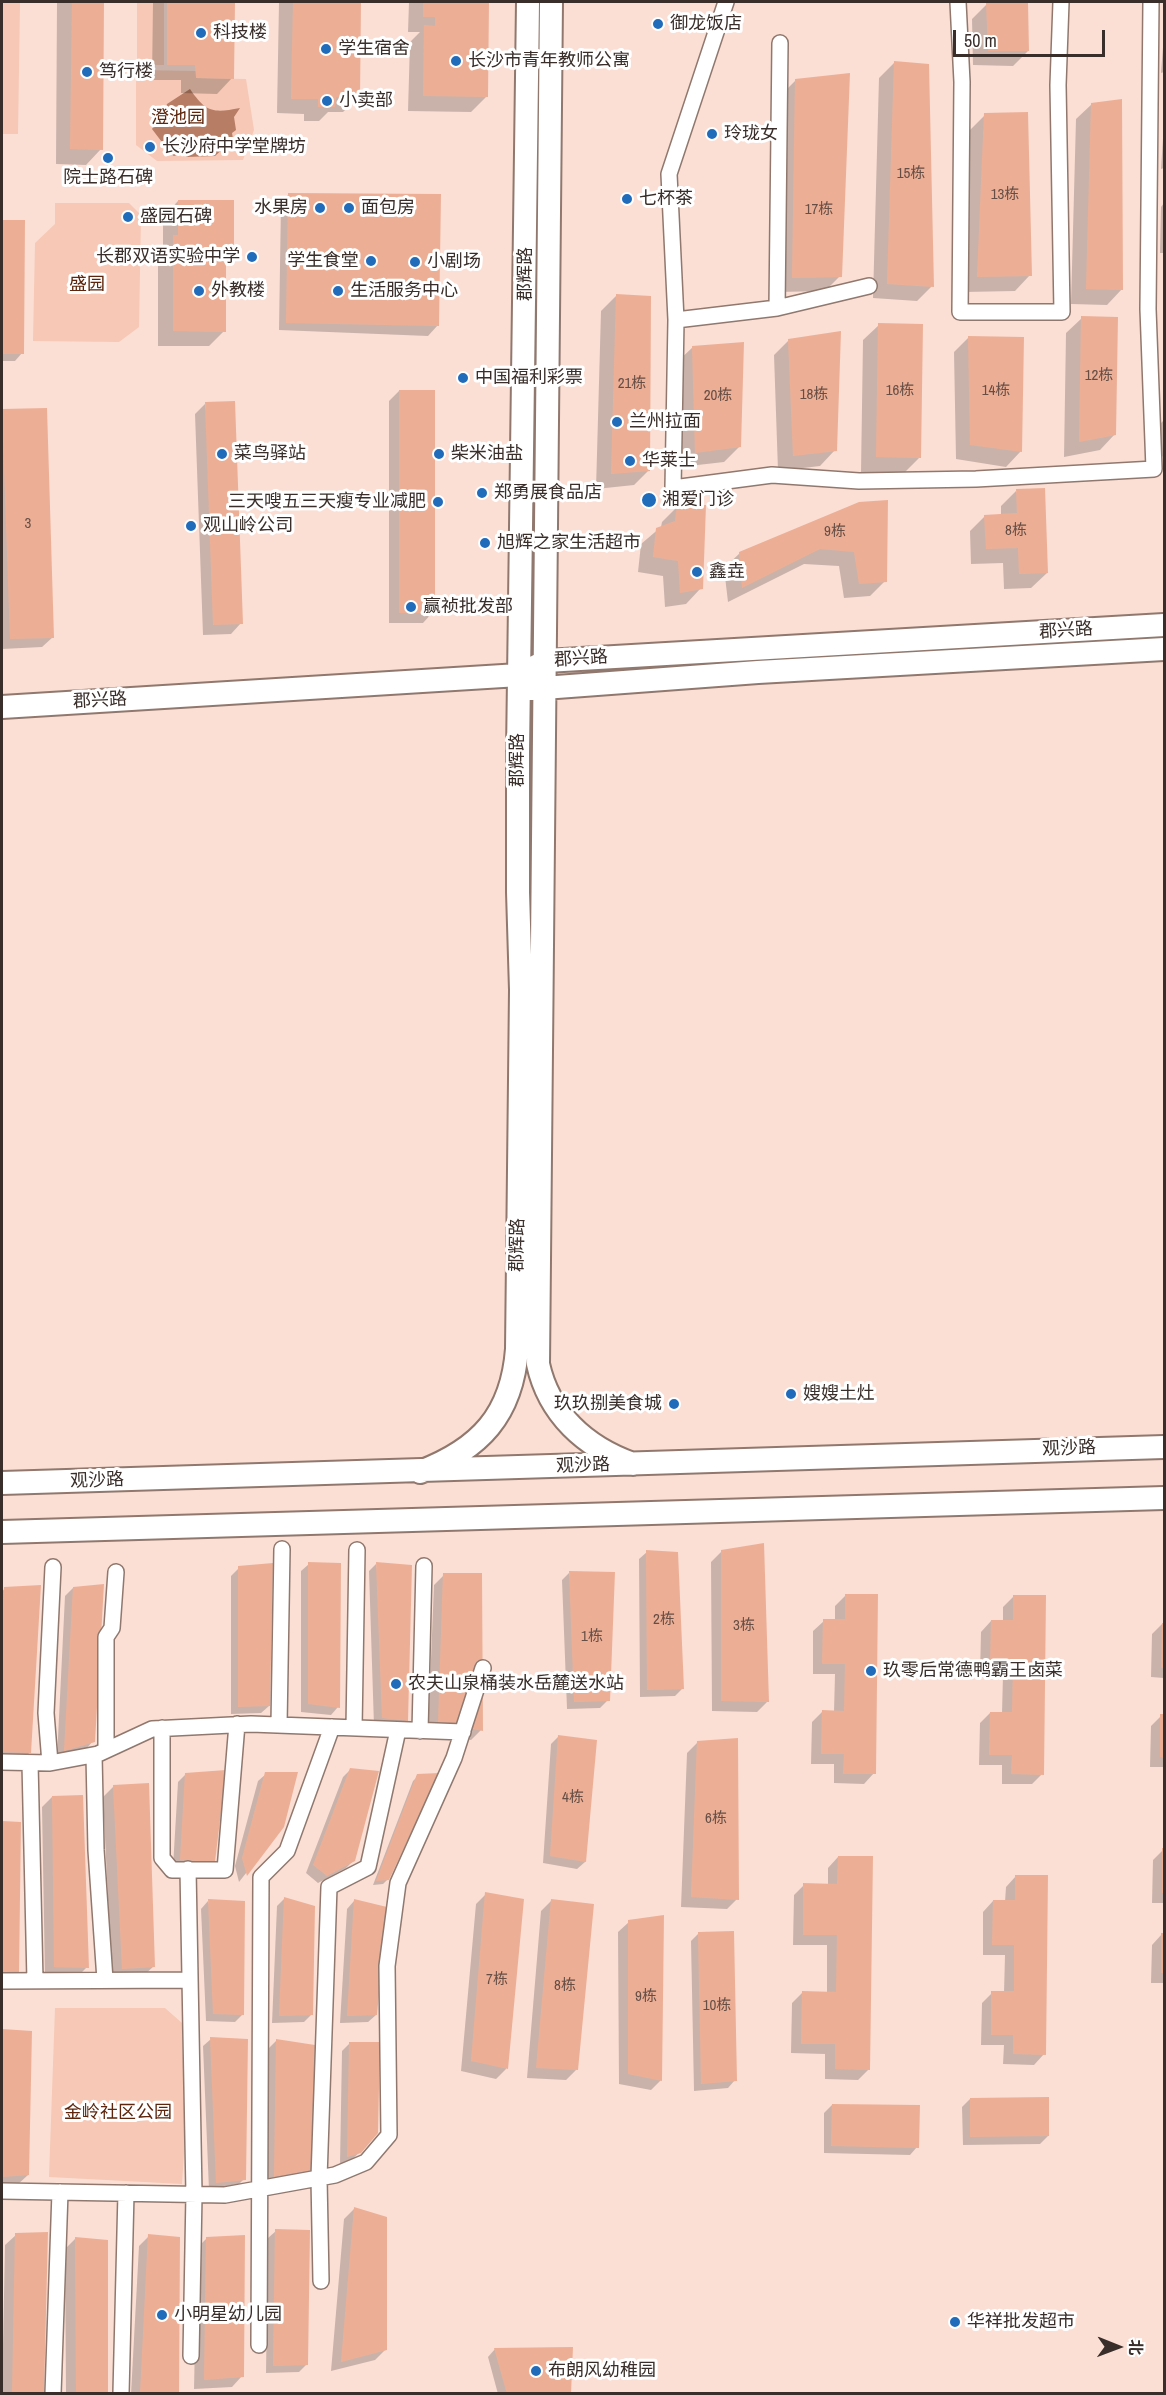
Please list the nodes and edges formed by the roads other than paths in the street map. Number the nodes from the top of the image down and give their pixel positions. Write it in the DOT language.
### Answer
graph roads {
  1 [pos="528,2"];
  2 [pos="551,2"];
  3 [pos="726,2"];
  4 [pos="958,2"];
  5 [pos="1061,2"];
  6 [pos="1151,2"];
  7 [pos="780,43"];
  8 [pos="869,286"];
  9 [pos="777,308"];
  10 [pos="676,320"];
  11 [pos="1164,625"];
  12 [pos="1164,649"];
  13 [pos="546,661"];
  14 [pos="519,682"];
  15 [pos="545,688"];
  16 [pos="2,707"];
  17 [pos="2,723"];
  18 [pos="1164,1447"];
  19 [pos="633,1464"];
  20 [pos="420,1472"];
  21 [pos="2,1483"];
  22 [pos="1164,1498"];
  23 [pos="2,1532"];
  24 [pos="282,1549"];
  25 [pos="357,1550"];
  26 [pos="424,1566"];
  27 [pos="53,1567"];
  28 [pos="116,1572"];
  29 [pos="483,1668"];
  30 [pos="237,1724"];
  31 [pos="279,1725"];
  32 [pos="332,1727"];
  33 [pos="162,1728"];
  34 [pos="354,1728"];
  35 [pos="398,1730"];
  36 [pos="420,1731"];
  37 [pos="463,1732"];
  38 [pos="100,1752"];
  39 [pos="2,1762"];
  40 [pos="30,1763"];
  41 [pos="50,1763"];
  42 [pos="188,1869"];
  43 [pos="105,1980"];
  44 [pos="190,1980"];
  45 [pos="2,1981"];
  46 [pos="35,1981"];
  47 [pos="319,2178"];
  48 [pos="260,2189"];
  49 [pos="2,2192"];
  50 [pos="60,2192"];
  51 [pos="126,2193"];
  52 [pos="194,2194"];
  53 [pos="321,2281"];
  54 [pos="259,2345"];
  55 [pos="191,2356"];
  56 [pos="121,2393"];
  57 [pos="53,2394"];
  1 -- 14 [label="main road, 郡辉路"];
  2 -- 13 [label="main road, 郡辉路"];
  3 -- 10 [label="street"];
  4 -- 5 [label="street"];
  6 -- 10 [label="street"];
  7 -- 9 [label="street"];
  8 -- 9 [label="street"];
  9 -- 10 [label="street"];
  11 -- 13 [label="main road, 郡兴路"];
  12 -- 15 [label="main road, 郡兴路"];
  13 -- 14 [label="main road, 郡兴路"];
  13 -- 15 [label="main road, 郡辉路"];
  14 -- 15 [label="main road, 郡兴路"];
  14 -- 16 [label="main road, 郡兴路"];
  14 -- 17 [label="main road, 郡兴路"];
  14 -- 20 [label="main road, 郡辉路"];
  15 -- 19 [label="main road, 郡辉路"];
  18 -- 19 [label="main road, 观沙路"];
  19 -- 20 [label="main road, 观沙路"];
  20 -- 21 [label="main road, 观沙路"];
  22 -- 23 [label="main road"];
  24 -- 31 [label="street"];
  25 -- 34 [label="street"];
  26 -- 36 [label="street"];
  27 -- 41 [label="street"];
  28 -- 38 [label="street"];
  29 -- 37 [label="street"];
  30 -- 31 [label="street"];
  30 -- 33 [label="street"];
  30 -- 42 [label="street"];
  31 -- 32 [label="street"];
  32 -- 34 [label="street"];
  32 -- 48 [label="street"];
  33 -- 38 [label="street"];
  33 -- 42 [label="street"];
  34 -- 35 [label="street"];
  35 -- 36 [label="street"];
  35 -- 47 [label="street"];
  36 -- 37 [label="street"];
  37 -- 47 [label="street"];
  38 -- 41 [label="street"];
  38 -- 43 [label="street"];
  39 -- 40 [label="street"];
  40 -- 41 [label="street"];
  40 -- 46 [label="street"];
  42 -- 44 [label="street"];
  43 -- 44 [label="street"];
  43 -- 46 [label="street"];
  44 -- 52 [label="street"];
  45 -- 46 [label="street"];
  47 -- 48 [label="street"];
  47 -- 53 [label="street"];
  48 -- 52 [label="street"];
  48 -- 54 [label="street"];
  49 -- 50 [label="street"];
  50 -- 51 [label="street"];
  50 -- 57 [label="street"];
  51 -- 52 [label="street"];
  51 -- 56 [label="street"];
  52 -- 55 [label="street"];
}
